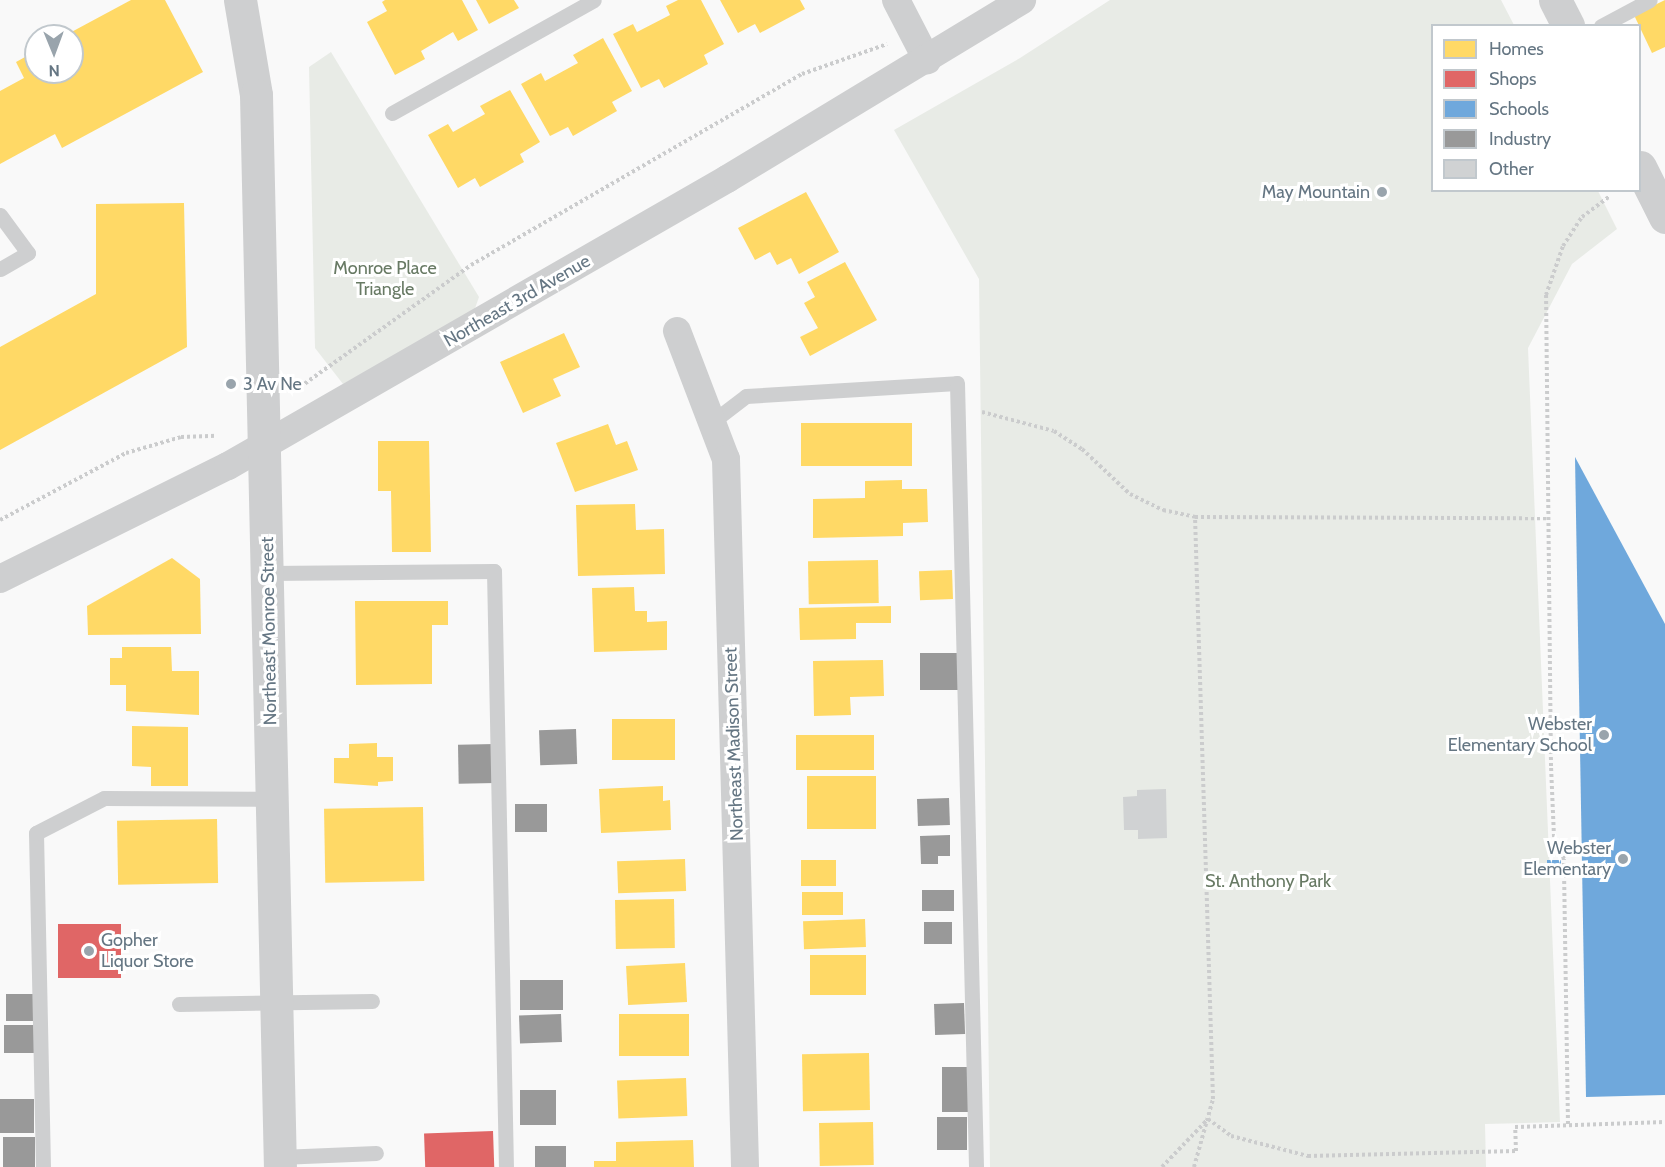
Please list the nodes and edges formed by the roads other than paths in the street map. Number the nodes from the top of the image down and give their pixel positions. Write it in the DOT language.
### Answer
graph roads {
  1 [pos="240,0"];
  2 [pos="594,0"];
  3 [pos="896,0"];
  4 [pos="1022,0"];
  5 [pos="1555,0"];
  6 [pos="1650,0"];
  7 [pos="1567,24"];
  8 [pos="1605,24"];
  9 [pos="927,60"];
  10 [pos="392,113"];
  11 [pos="1641,169"];
  12 [pos="0,215"];
  13 [pos="1665,217"];
  14 [pos="0,269"];
  15 [pos="677,331"];
  16 [pos="712,422"];
  17 [pos="265,444"];
  18 [pos="268,573"];
  19 [pos="0,579"];
  20 [pos="272,799"];
  21 [pos="372,1001"];
  22 [pos="179,1004"];
  23 [pos="277,1004"];
  24 [pos="376,1153"];
  25 [pos="280,1162"];
  26 [pos="43,1167"];
  27 [pos="506,1167"];
  28 [pos="745,1167"];
  29 [pos="976,1167"];
  1 -- 17 [label="street, Northeast Monroe Street"];
  2 -- 10 [label="lane"];
  3 -- 9 [label="street"];
  4 -- 9 [label="street, Northeast 3rd Avenue"];
  5 -- 7 [label="street"];
  6 -- 8 [label="lane"];
  9 -- 17 [label="street, Northeast 3rd Avenue"];
  11 -- 13 [label="street"];
  12 -- 14 [label="lane"];
  15 -- 16 [label="street, Northeast Madison Street"];
  16 -- 28 [label="street, Northeast Madison Street"];
  16 -- 29 [label="lane"];
  17 -- 18 [label="street, Northeast Monroe Street"];
  17 -- 19 [label="street, Northeast 3rd Avenue"];
  18 -- 20 [label="street, Northeast Monroe Street"];
  18 -- 27 [label="lane"];
  20 -- 23 [label="street, Northeast Monroe Street"];
  20 -- 26 [label="lane"];
  21 -- 23 [label="lane"];
  22 -- 23 [label="lane"];
  23 -- 25 [label="street, Northeast Monroe Street"];
  24 -- 25 [label="lane"];
}
